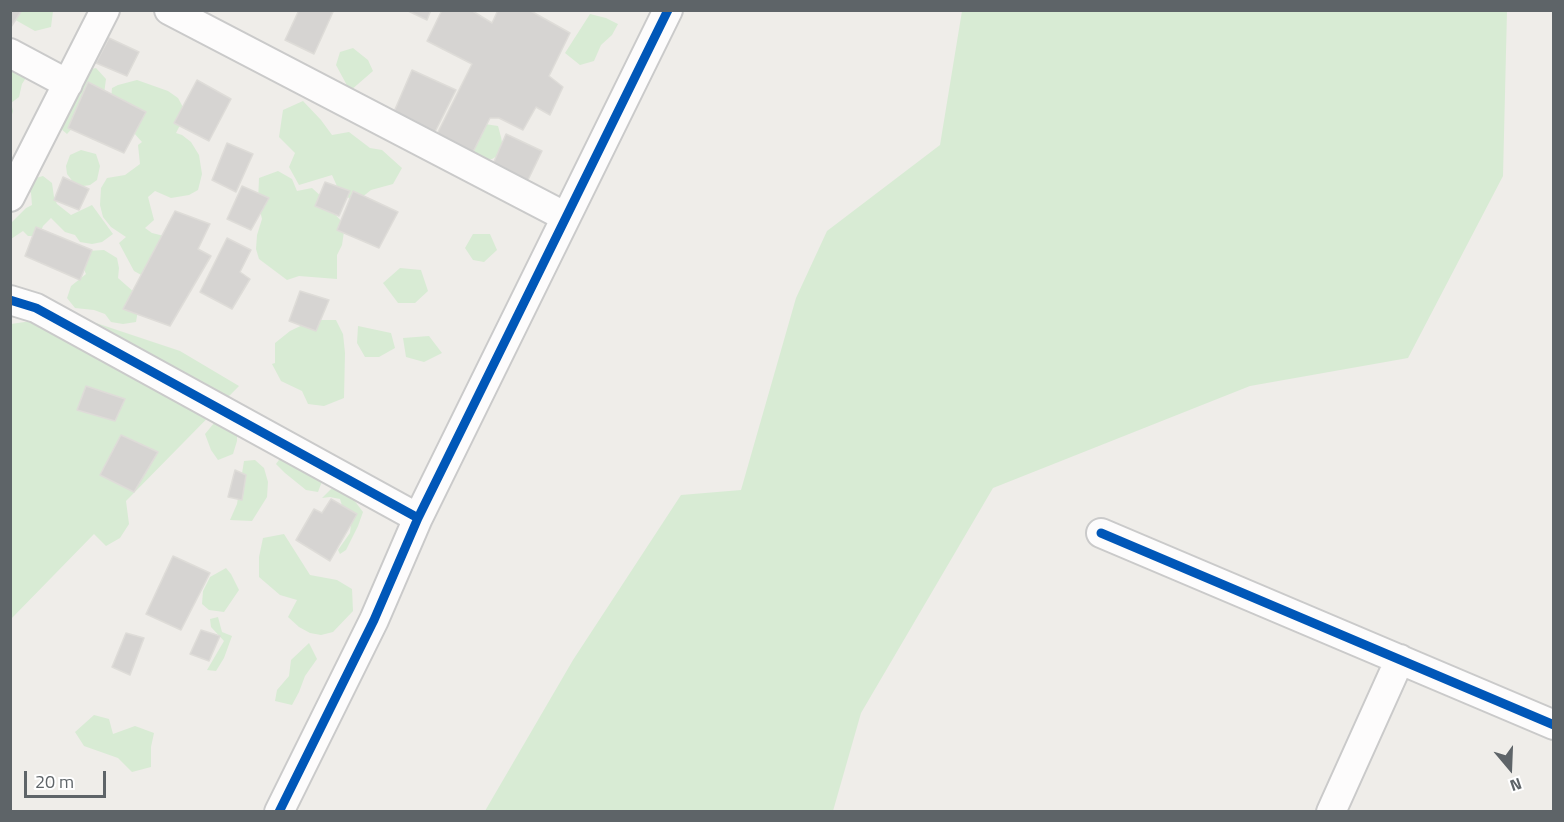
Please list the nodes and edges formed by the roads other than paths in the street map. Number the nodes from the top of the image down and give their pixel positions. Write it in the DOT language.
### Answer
graph roads {
  1 [pos="105,10"];
  2 [pos="169,10"];
  3 [pos="668,10"];
  4 [pos="10,53"];
  5 [pos="68,84"];
  6 [pos="10,197"];
  7 [pos="566,217"];
  8 [pos="10,300"];
  9 [pos="418,518"];
  10 [pos="1101,533"];
  11 [pos="1400,659"];
  12 [pos="1554,725"];
  13 [pos="279,812"];
  14 [pos="1331,812"];
  1 -- 5 [label="street"];
  2 -- 7 [label="street"];
  3 -- 7 [label="street"];
  4 -- 5 [label="street"];
  5 -- 6 [label="street"];
  7 -- 9 [label="street"];
  8 -- 9 [label="street"];
  9 -- 13 [label="street"];
  10 -- 11 [label="street"];
  11 -- 12 [label="street"];
  11 -- 14 [label="street"];
}
